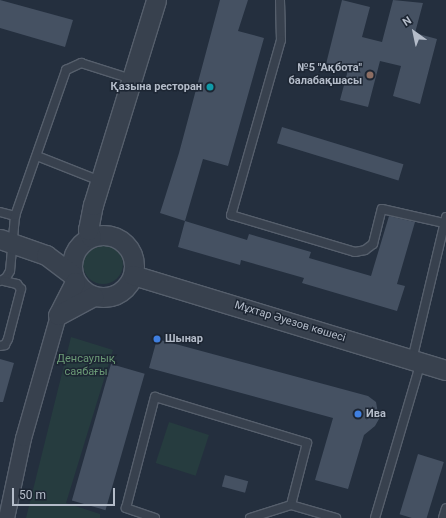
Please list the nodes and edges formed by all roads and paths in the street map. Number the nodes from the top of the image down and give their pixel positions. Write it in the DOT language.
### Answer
graph roads {
  1 [pos="156,0"];
  2 [pos="280,0"];
  3 [pos="131,79"];
  4 [pos="37,156"];
  5 [pos="100,181"];
  6 [pos="0,212"];
  7 [pos="15,216"];
  8 [pos="445,220"];
  9 [pos="91,237"];
  10 [pos="6,241"];
  11 [pos="74,253"];
  12 [pos="46,255"];
  13 [pos="133,275"];
  14 [pos="74,279"];
  15 [pos="2,281"];
  16 [pos="93,296"];
  17 [pos="58,315"];
  18 [pos="0,346"];
  19 [pos="416,361"];
  20 [pos="446,370"];
  21 [pos="291,505"];
  22 [pos="446,508"];
  23 [pos="6,518"];
  24 [pos="155,518"];
  25 [pos="250,518"];
  26 [pos="336,518"];
  27 [pos="375,518"];
  28 [pos="443,518"];
  1 -- 3 [label="street"];
  2 -- 8 [label="lane"];
  3 -- 4 [label="lane"];
  3 -- 5 [label="street"];
  4 -- 5 [label="lane"];
  4 -- 7 [label="lane"];
  5 -- 9 [label="street"];
  6 -- 7 [label="lane"];
  7 -- 10 [label="lane"];
  8 -- 19 [label="lane"];
  9 -- 11 [label="street"];
  9 -- 13 [label="street"];
  10 -- 12 [label="street"];
  10 -- 15 [label="lane"];
  11 -- 12 [label="street"];
  11 -- 14 [label="street"];
  12 -- 14 [label="street"];
  13 -- 16 [label="street"];
  13 -- 19 [label="street, Мұхтар Әуезов көшесі"];
  14 -- 16 [label="street"];
  14 -- 17 [label="street"];
  15 -- 18 [label="lane"];
  16 -- 17 [label="street"];
  17 -- 23 [label="street"];
  19 -- 20 [label="street, Мұхтар Әуезов көшесі"];
  19 -- 27 [label="lane"];
  21 -- 24 [label="lane"];
  21 -- 25 [label="lane"];
  21 -- 26 [label="lane"];
  22 -- 28 [label="lane"];
}
